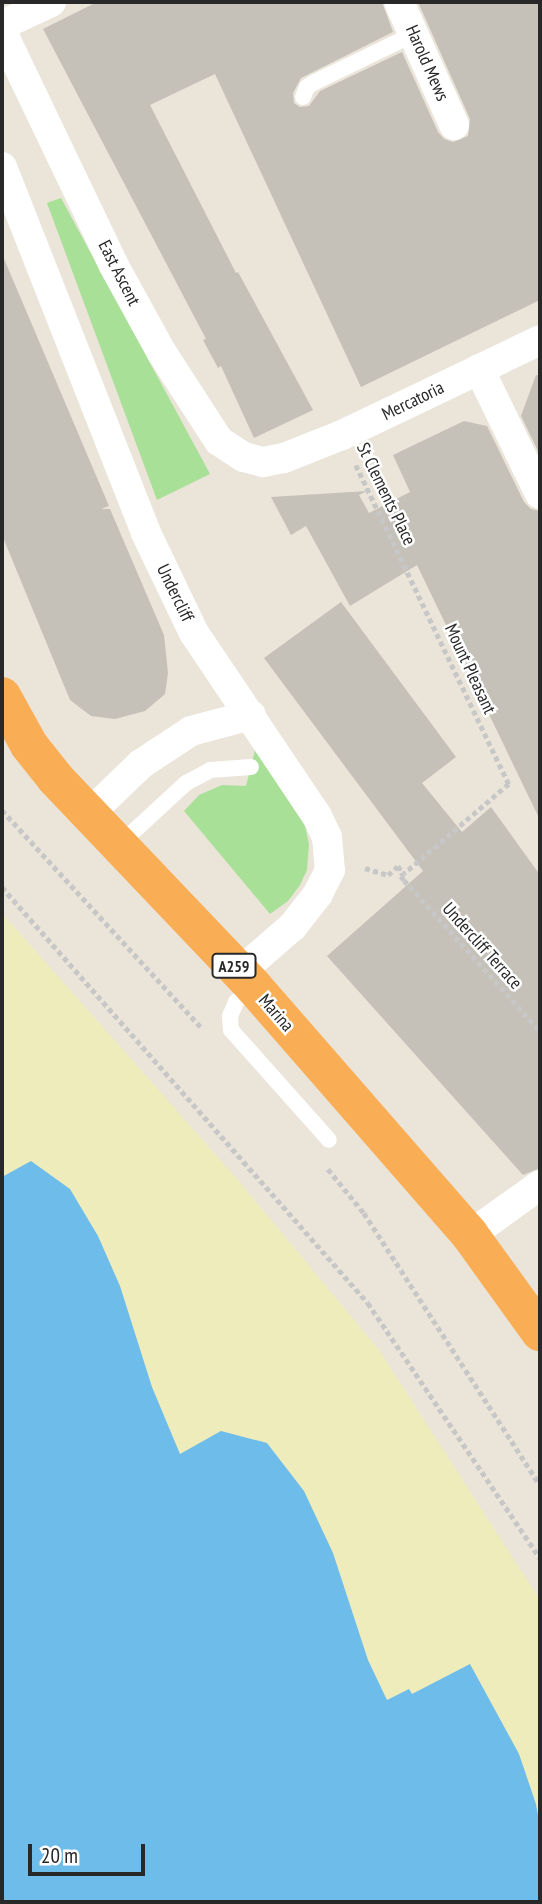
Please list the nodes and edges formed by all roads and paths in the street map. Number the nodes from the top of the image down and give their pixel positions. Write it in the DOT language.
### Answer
graph roads {
  1 [pos="51,2"];
  2 [pos="399,2"];
  3 [pos="2,25"];
  4 [pos="2,33"];
  5 [pos="414,34"];
  6 [pos="303,97"];
  7 [pos="454,125"];
  8 [pos="2,167"];
  9 [pos="540,340"];
  10 [pos="479,369"];
  11 [pos="342,435"];
  12 [pos="284,458"];
  13 [pos="540,494"];
  14 [pos="406,565"];
  15 [pos="2,696"];
  16 [pos="251,715"];
  17 [pos="251,768"];
  18 [pos="89,814"];
  19 [pos="120,844"];
  20 [pos="387,875"];
  21 [pos="404,877"];
  22 [pos="2,887"];
  23 [pos="246,979"];
  24 [pos="540,1031"];
  25 [pos="329,1140"];
  26 [pos="540,1185"];
  27 [pos="470,1235"];
  28 [pos="540,1332"];
  29 [pos="540,1558"];
  1 -- 3 [label="street"];
  2 -- 5 [label="street, Harold Mews"];
  4 -- 12 [label="street, East Ascent"];
  5 -- 6 [label="lane"];
  5 -- 7 [label="street, Harold Mews"];
  8 -- 16 [label="street, Undercliff"];
  9 -- 10 [label="street, Mercatoria"];
  10 -- 11 [label="street, Mercatoria"];
  10 -- 13 [label="street"];
  11 -- 12 [label="street, Mercatoria"];
  11 -- 14 [label="path, St Clements Place"];
  14 -- 21 [label="path, Mount Pleasant"];
  15 -- 18 [label="highway, Marina / A259"];
  16 -- 18 [label="street"];
  16 -- 23 [label="street, Undercliff"];
  17 -- 19 [label="lane"];
  18 -- 19 [label="highway, Marina / A259"];
  19 -- 23 [label="highway, Marina / A259"];
  20 -- 21 [label="path"];
  21 -- 24 [label="path, Undercliff Terrace"];
  22 -- 29 [label="path"];
  23 -- 25 [label="lane"];
  23 -- 27 [label="highway, Marina / A259"];
  26 -- 27 [label="street"];
  27 -- 28 [label="highway, A259"];
}
